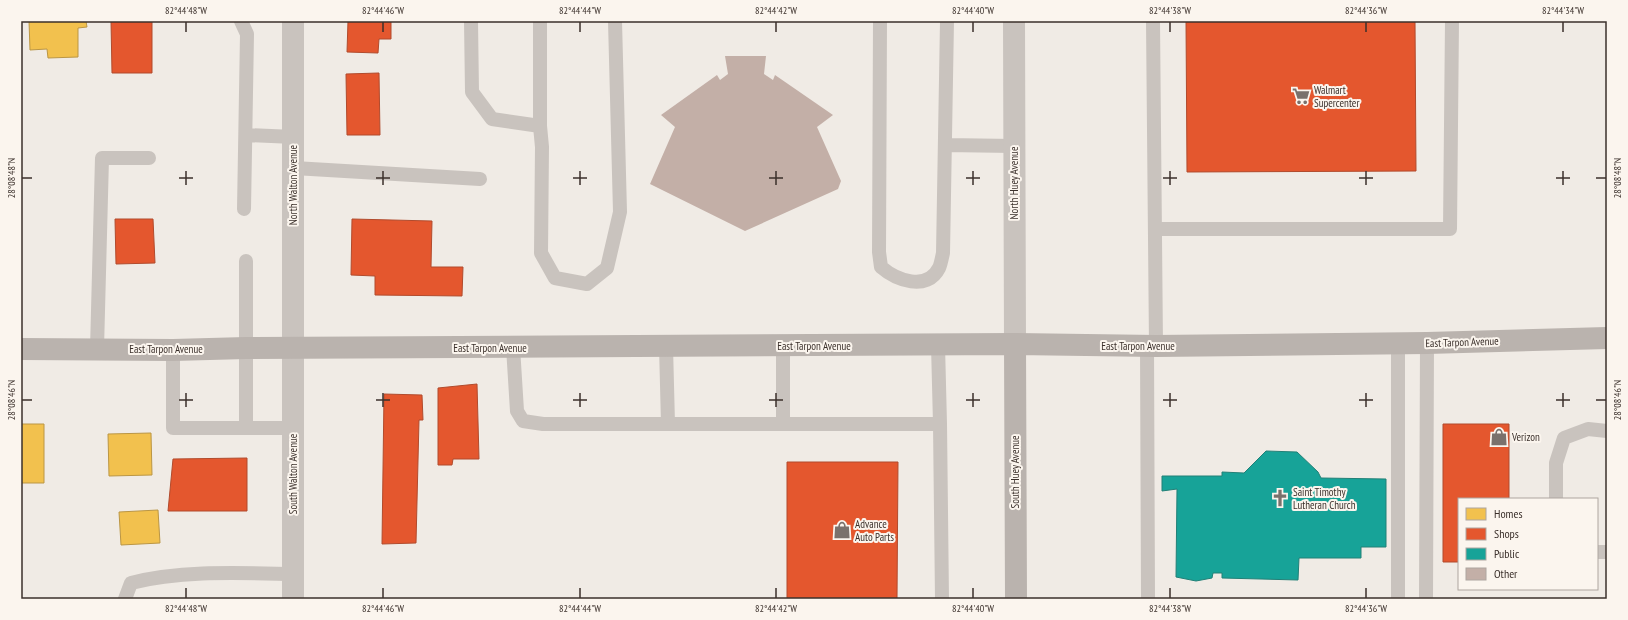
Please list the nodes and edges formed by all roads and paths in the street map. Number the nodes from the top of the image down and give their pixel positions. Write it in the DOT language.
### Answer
graph roads {
  1 [pos="241,21"];
  2 [pos="293,21"];
  3 [pos="471,21"];
  4 [pos="540,21"];
  5 [pos="615,21"];
  6 [pos="880,21"];
  7 [pos="946,21"];
  8 [pos="1014,21"];
  9 [pos="1153,21"];
  10 [pos="1452,21"];
  11 [pos="540,126"];
  12 [pos="246,135"];
  13 [pos="294,137"];
  14 [pos="945,145"];
  15 [pos="1014,146"];
  16 [pos="149,158"];
  17 [pos="294,168"];
  18 [pos="480,179"];
  19 [pos="244,209"];
  20 [pos="1155,229"];
  21 [pos="246,261"];
  22 [pos="1607,338"];
  23 [pos="1427,343"];
  24 [pos="1015,344"];
  25 [pos="1398,344"];
  26 [pos="938,345"];
  27 [pos="666,346"];
  28 [pos="783,346"];
  29 [pos="1151,346"];
  30 [pos="513,347"];
  31 [pos="246,348"];
  32 [pos="21,349"];
  33 [pos="97,349"];
  34 [pos="292,349"];
  35 [pos="173,350"];
  36 [pos="668,424"];
  37 [pos="783,424"];
  38 [pos="940,424"];
  39 [pos="246,427"];
  40 [pos="293,428"];
  41 [pos="1607,431"];
  42 [pos="1556,498"];
  43 [pos="293,574"];
  44 [pos="125,599"];
  45 [pos="293,599"];
  46 [pos="942,599"];
  47 [pos="1016,599"];
  48 [pos="1148,599"];
  49 [pos="1398,599"];
  50 [pos="1426,599"];
  1 -- 12 [label="lane"];
  2 -- 13 [label="street, North Walton Avenue"];
  3 -- 11 [label="lane"];
  4 -- 11 [label="lane"];
  5 -- 11 [label="lane"];
  6 -- 14 [label="lane"];
  7 -- 14 [label="lane"];
  8 -- 15 [label="street, North Huey Avenue"];
  9 -- 20 [label="lane"];
  10 -- 20 [label="lane"];
  12 -- 13 [label="lane"];
  12 -- 19 [label="lane"];
  13 -- 17 [label="street, North Walton Avenue"];
  14 -- 15 [label="lane"];
  15 -- 24 [label="street, North Huey Avenue"];
  16 -- 33 [label="lane"];
  17 -- 18 [label="lane"];
  17 -- 34 [label="street, North Walton Avenue"];
  20 -- 29 [label="lane"];
  21 -- 31 [label="lane"];
  22 -- 23 [label="main road, East Tarpon Avenue"];
  23 -- 25 [label="main road, East Tarpon Avenue"];
  23 -- 50 [label="lane"];
  24 -- 26 [label="main road, East Tarpon Avenue"];
  24 -- 29 [label="main road, East Tarpon Avenue"];
  24 -- 47 [label="main road, South Huey Avenue"];
  25 -- 29 [label="main road, East Tarpon Avenue"];
  25 -- 49 [label="lane"];
  26 -- 28 [label="main road, East Tarpon Avenue"];
  26 -- 38 [label="lane"];
  27 -- 28 [label="main road, East Tarpon Avenue"];
  27 -- 30 [label="main road, East Tarpon Avenue"];
  27 -- 36 [label="lane"];
  28 -- 37 [label="lane"];
  29 -- 48 [label="lane"];
  30 -- 34 [label="main road, East Tarpon Avenue"];
  30 -- 36 [label="lane"];
  31 -- 34 [label="main road, East Tarpon Avenue"];
  31 -- 35 [label="main road, East Tarpon Avenue"];
  31 -- 39 [label="lane"];
  32 -- 33 [label="main road, East Tarpon Avenue"];
  33 -- 35 [label="main road, East Tarpon Avenue"];
  34 -- 40 [label="street, South Walton Avenue"];
  35 -- 39 [label="lane"];
  36 -- 37 [label="lane"];
  37 -- 38 [label="lane"];
  38 -- 46 [label="lane"];
  39 -- 40 [label="lane"];
  40 -- 43 [label="street, South Walton Avenue"];
  41 -- 42 [label="lane"];
  43 -- 44 [label="lane"];
  43 -- 45 [label="street, South Walton Avenue"];
}
